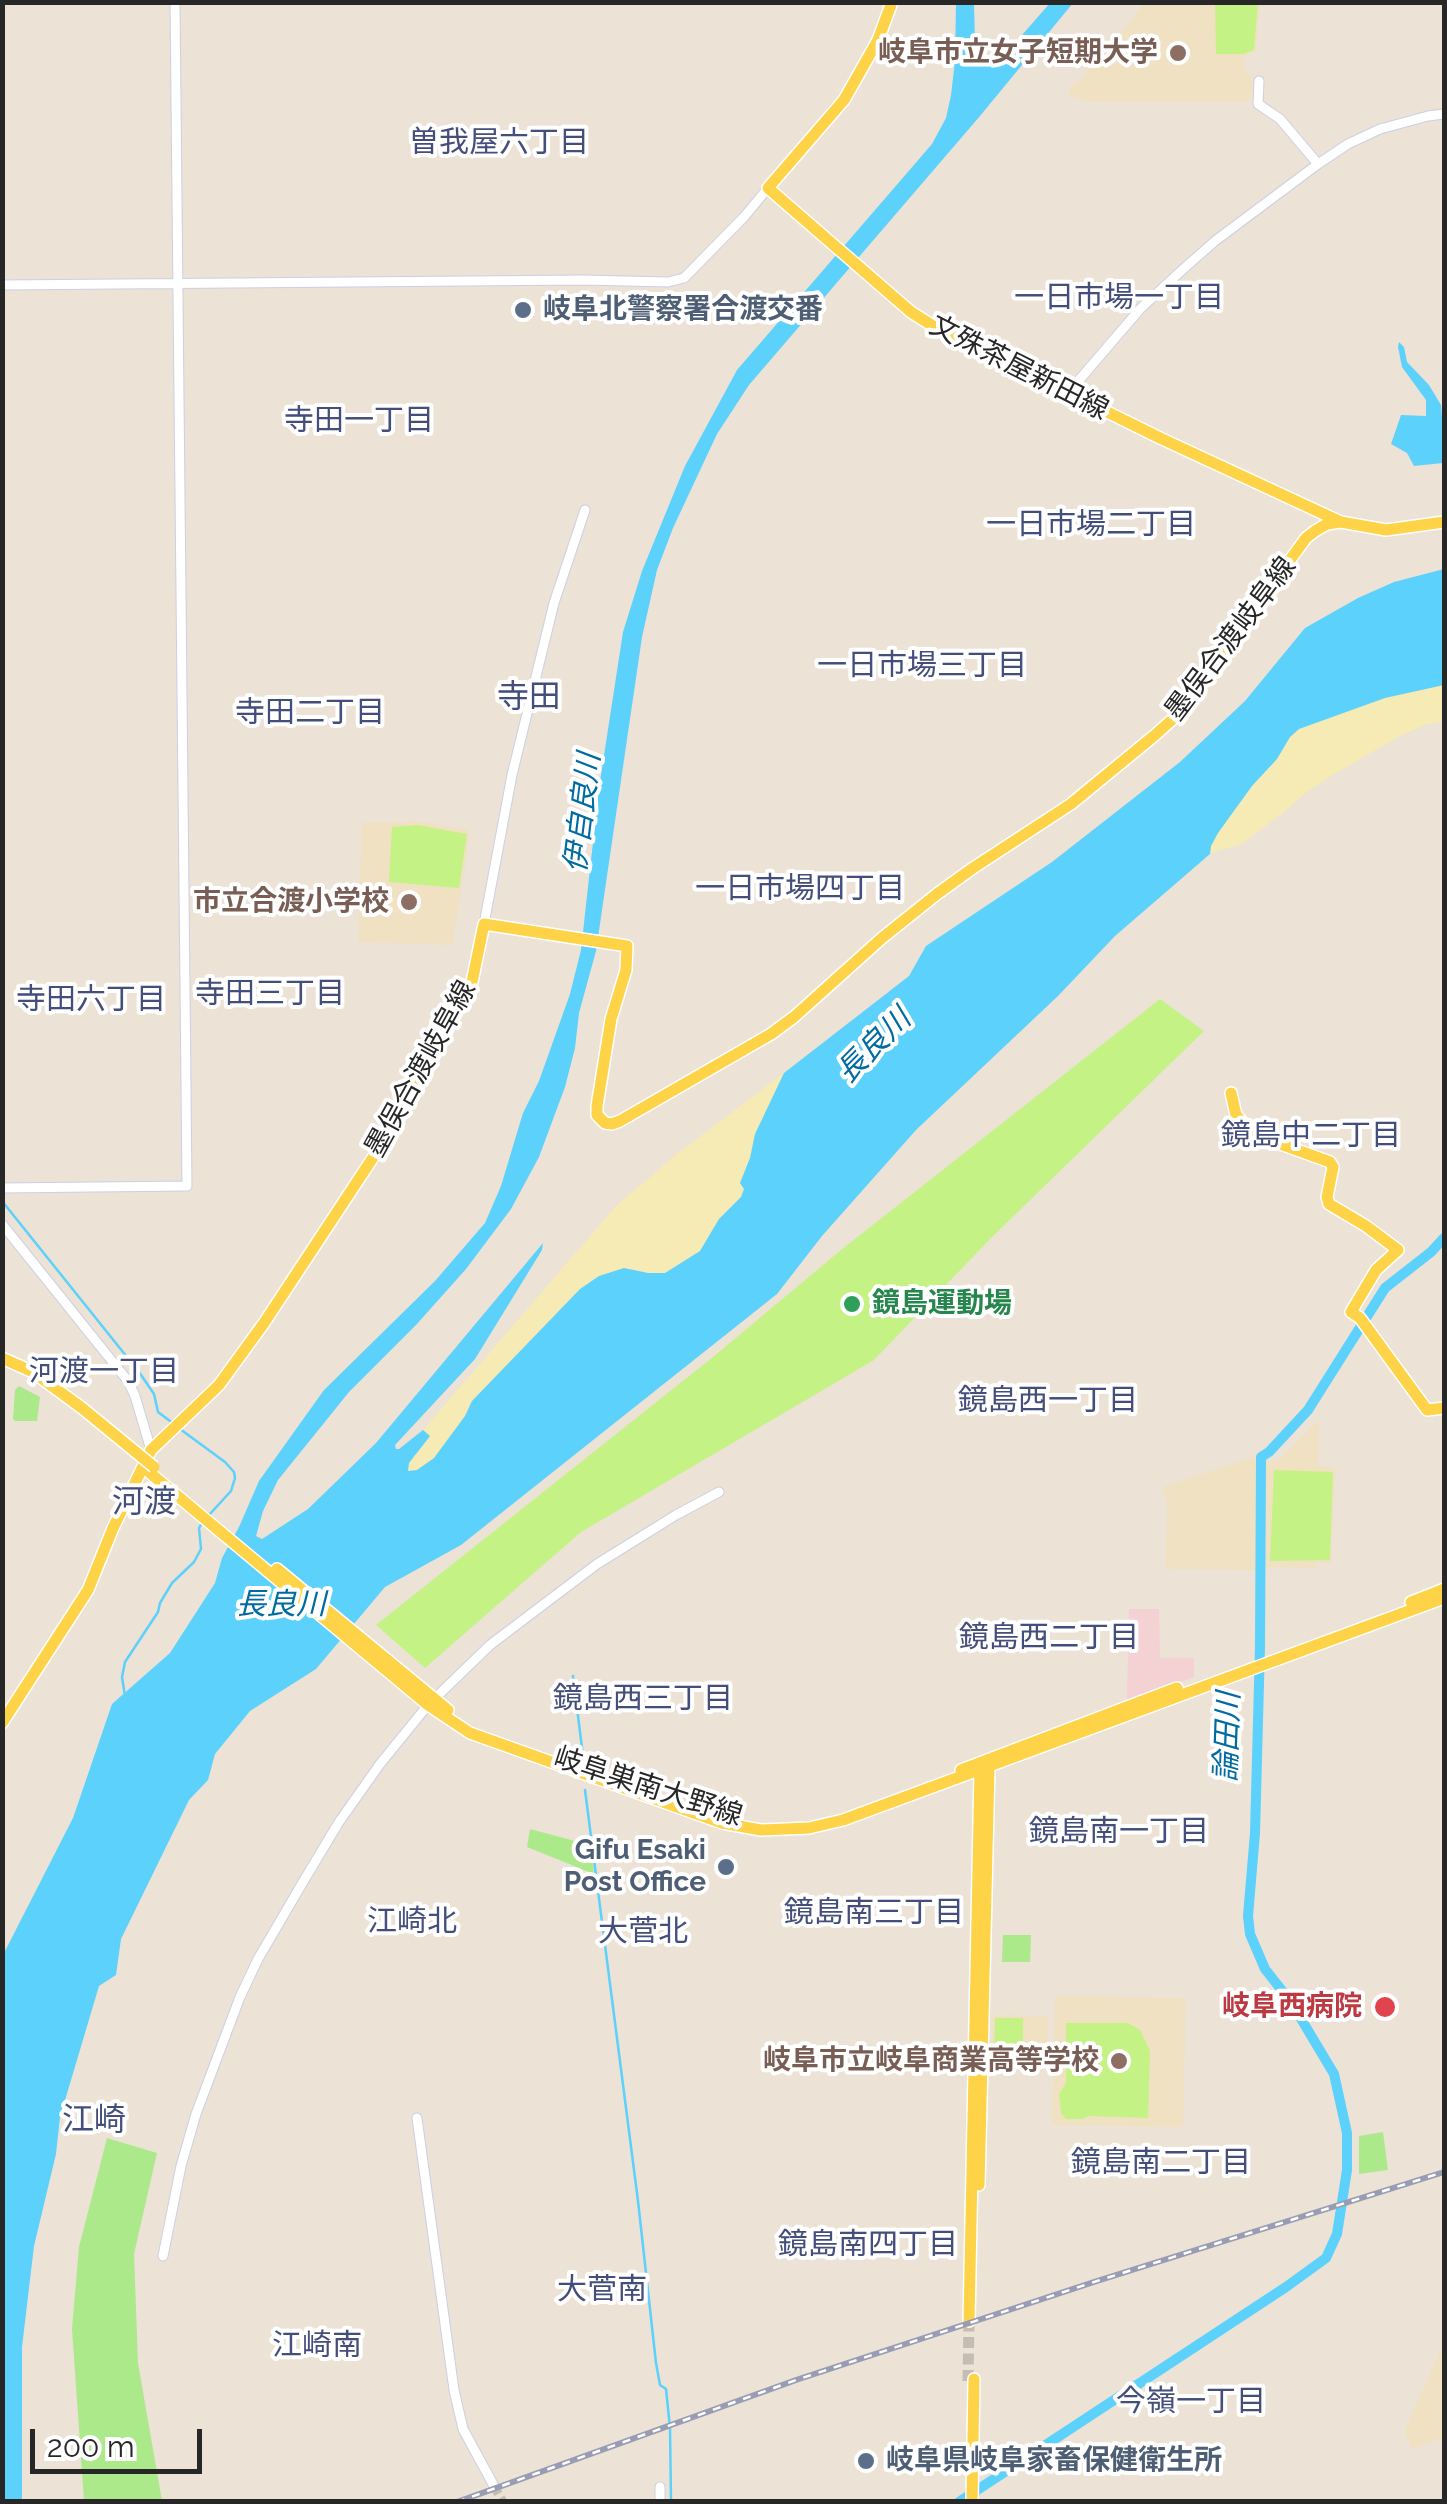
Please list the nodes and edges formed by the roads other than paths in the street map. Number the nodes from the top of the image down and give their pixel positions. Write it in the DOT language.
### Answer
graph roads {
  1 [pos="175,2"];
  2 [pos="892,2"];
  3 [pos="1259,81"];
  4 [pos="1444,114"];
  5 [pos="1318,164"];
  6 [pos="768,188"];
  7 [pos="177,283"];
  8 [pos="2,285"];
  9 [pos="1068,392"];
  10 [pos="585,510"];
  11 [pos="1341,522"];
  12 [pos="1444,522"];
  13 [pos="488,924"];
  14 [pos="1231,1093"];
  15 [pos="2,1188"];
  16 [pos="2,1224"];
  17 [pos="2,1362"];
  18 [pos="1444,1408"];
  19 [pos="151,1450"];
  20 [pos="719,1492"];
  21 [pos="1444,1589"];
  22 [pos="1444,1598"];
  23 [pos="1266,1659"];
  24 [pos="428,1698"];
  25 [pos="2,1723"];
  26 [pos="985,1766"];
  27 [pos="417,2118"];
  28 [pos="162,2256"];
  29 [pos="972,2320"];
  30 [pos="971,2380"];
  31 [pos="494,2486"];
  32 [pos="660,2487"];
  33 [pos="967,2492"];
  34 [pos="660,2502"];
  35 [pos="972,2502"];
  1 -- 7 [label="street"];
  2 -- 6 [label="main road"];
  3 -- 5 [label="street"];
  4 -- 5 [label="street"];
  5 -- 9 [label="street"];
  6 -- 7 [label="street"];
  6 -- 9 [label="main road, 文殊茶屋新田線"];
  7 -- 8 [label="street"];
  7 -- 15 [label="street"];
  9 -- 11 [label="main road, 文殊茶屋新田線"];
  10 -- 13 [label="street"];
  11 -- 12 [label="main road"];
  11 -- 13 [label="main road, 墨俣合渡岐阜線"];
  13 -- 19 [label="main road, 墨俣合渡岐阜線"];
  14 -- 18 [label="main road"];
  16 -- 19 [label="street"];
  17 -- 24 [label="main road, 岐阜巣南大野線, bridge"];
  19 -- 25 [label="main road, 墨俣合渡岐阜線"];
  20 -- 24 [label="street"];
  21 -- 23 [label="main road, 岐阜巣南大野線"];
  22 -- 23 [label="main road, 岐阜巣南大野線"];
  23 -- 26 [label="main road, 岐阜巣南大野線"];
  24 -- 26 [label="main road, 岐阜巣南大野線"];
  24 -- 28 [label="street"];
  26 -- 29 [label="main road"];
  27 -- 31 [label="street"];
  30 -- 33 [label="main road"];
  32 -- 34 [label="street"];
  33 -- 35 [label="main road"];
}
